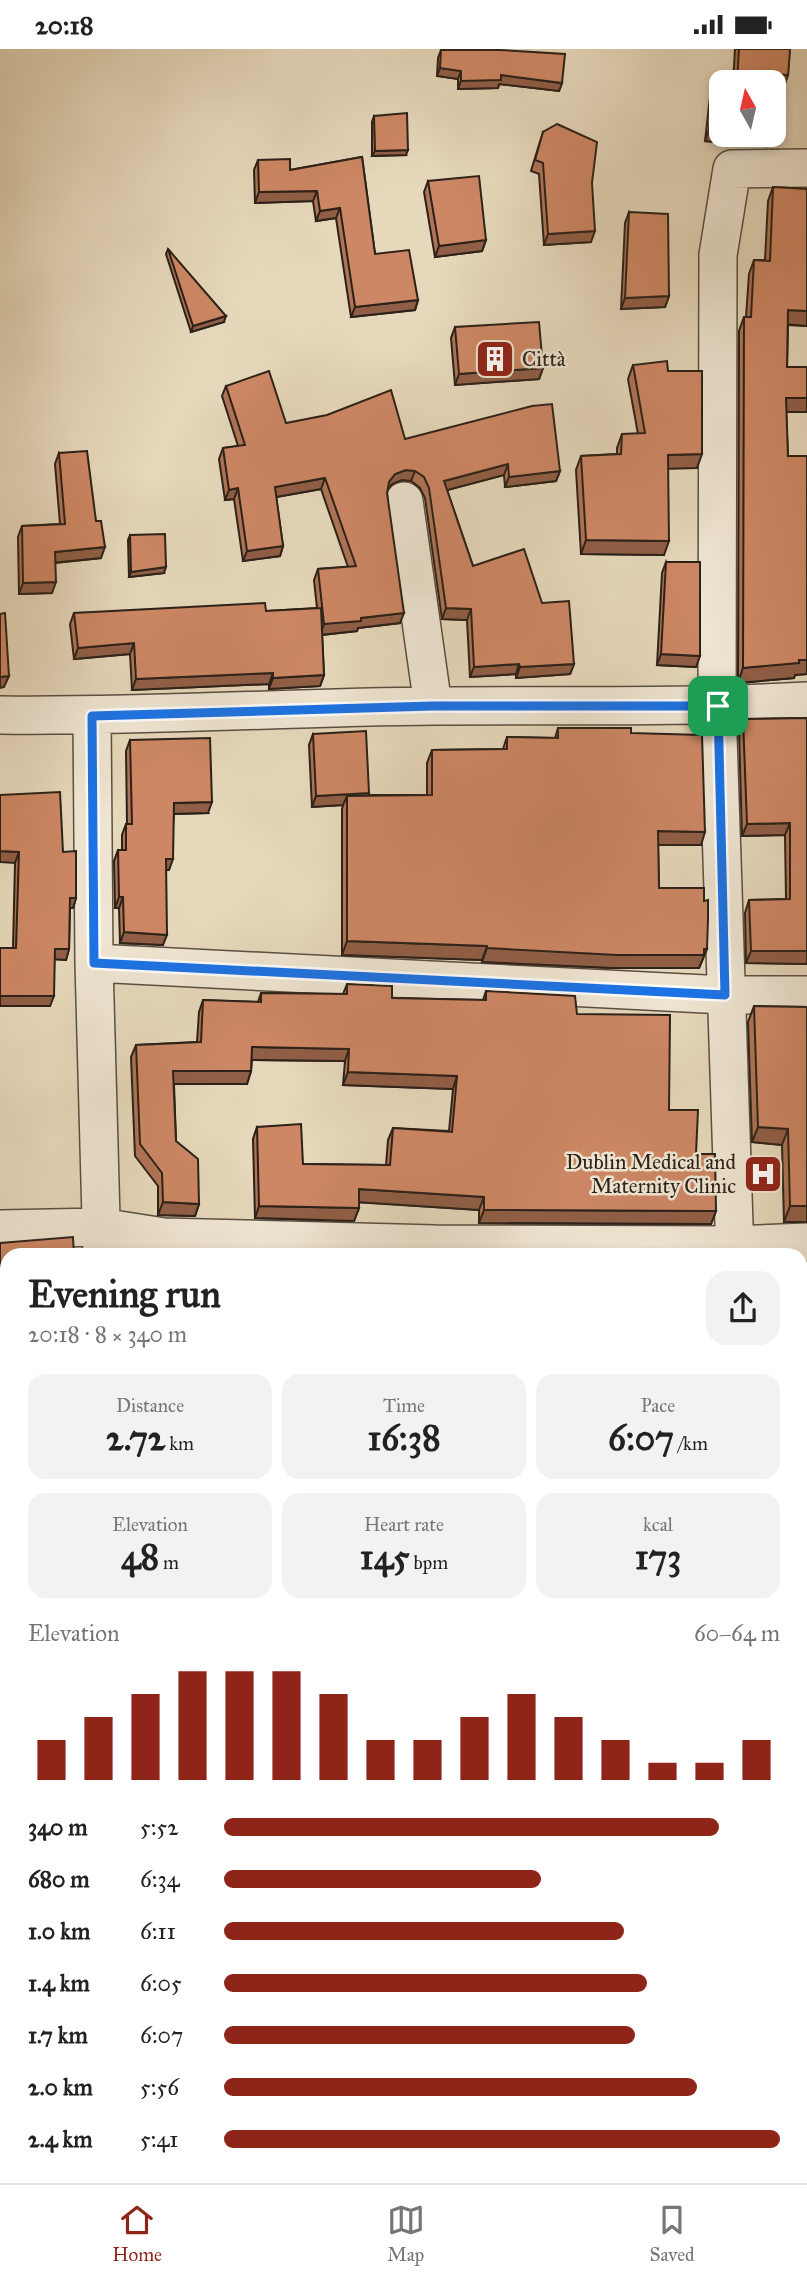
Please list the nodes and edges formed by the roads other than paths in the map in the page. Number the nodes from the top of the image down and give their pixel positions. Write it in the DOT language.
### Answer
graph roads {
  1 [pos="807,168"];
  2 [pos="404,501"];
  3 [pos="807,701"];
  4 [pos="433,706"];
  5 [pos="718,706"];
  6 [pos="0,715"];
  7 [pos="92,716"];
  8 [pos="94,963"];
  9 [pos="725,995"];
  10 [pos="807,995"];
  11 [pos="0,1229"];
  12 [pos="101,1241"];
  13 [pos="807,1242"];
  14 [pos="634,1248"];
  15 [pos="734,1248"];
  16 [pos="752,1248"];
  1 -- 5 [label="street"];
  2 -- 4 [label="street"];
  3 -- 5 [label="street"];
  4 -- 5 [label="street"];
  4 -- 7 [label="street"];
  5 -- 9 [label="street"];
  6 -- 7 [label="street"];
  7 -- 8 [label="street"];
  8 -- 9 [label="street"];
  8 -- 12 [label="street"];
  9 -- 10 [label="street"];
  9 -- 15 [label="street"];
  11 -- 12 [label="street"];
  12 -- 14 [label="street"];
  13 -- 16 [label="street"];
}
